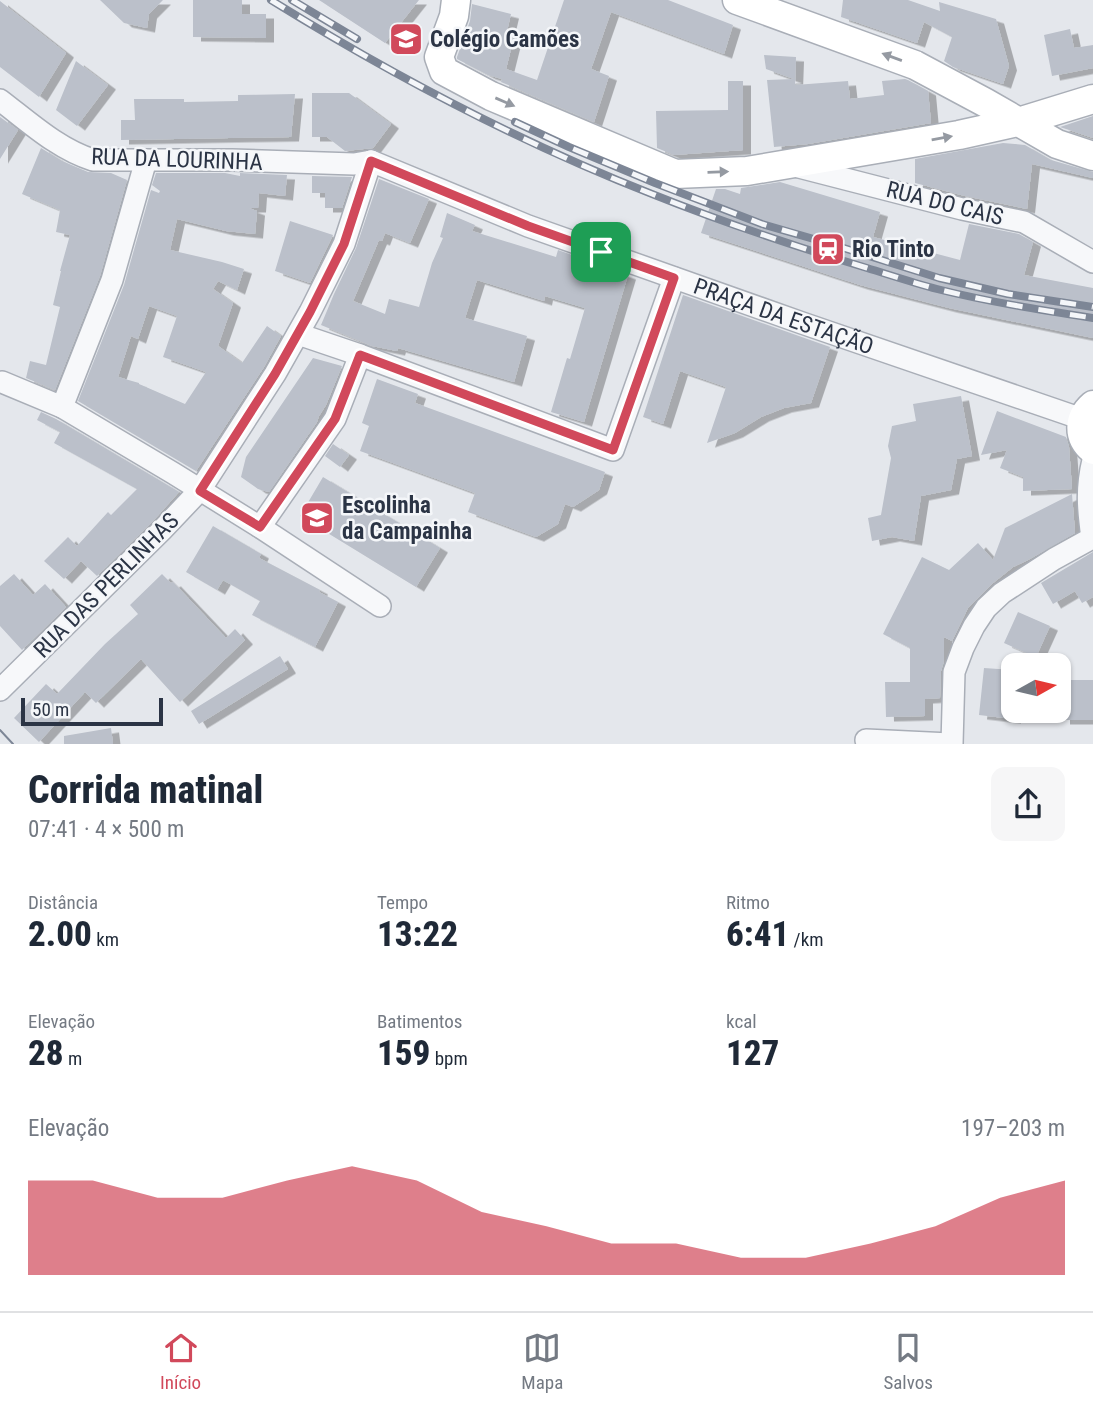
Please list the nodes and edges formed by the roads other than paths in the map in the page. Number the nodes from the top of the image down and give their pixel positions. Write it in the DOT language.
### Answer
graph roads {
  1 [pos="456,0"];
  2 [pos="737,0"];
  3 [pos="1093,99"];
  4 [pos="0,100"];
  5 [pos="1018,122"];
  6 [pos="1093,156"];
  7 [pos="146,160"];
  8 [pos="371,161"];
  9 [pos="789,164"];
  10 [pos="1093,262"];
  11 [pos="674,278"];
  12 [pos="298,334"];
  13 [pos="360,355"];
  14 [pos="2,382"];
  15 [pos="62,407"];
  16 [pos="1088,412"];
  17 [pos="1093,450"];
  18 [pos="1093,460"];
  19 [pos="200,491"];
  20 [pos="260,527"];
  21 [pos="1092,538"];
  22 [pos="380,606"];
  23 [pos="0,690"];
  24 [pos="866,740"];
  25 [pos="951,744"];
  1 -- 9 [label="street, one-way"];
  5 -- 2 [label="street, one-way"];
  3 -- 5 [label="street"];
  4 -- 7 [label="street, RUA DA LOURINHA"];
  5 -- 6 [label="street"];
  9 -- 5 [label="street, one-way"];
  7 -- 8 [label="street, RUA DA LOURINHA"];
  7 -- 15 [label="street"];
  8 -- 11 [label="street, PRAÇA DA ESTAÇÃO"];
  8 -- 12 [label="street, RUA DAS PERLINHAS"];
  9 -- 10 [label="street, RUA DO CAIS"];
  11 -- 13 [label="street"];
  11 -- 16 [label="street, PRAÇA DA ESTAÇÃO"];
  12 -- 13 [label="street"];
  12 -- 19 [label="street, RUA DAS PERLINHAS"];
  13 -- 20 [label="street"];
  14 -- 15 [label="street"];
  15 -- 19 [label="street"];
  16 -- 17 [label="street, PRAÇA DA ESTAÇÃO"];
  18 -- 21 [label="street"];
  19 -- 20 [label="street"];
  19 -- 23 [label="street, RUA DAS PERLINHAS"];
  20 -- 22 [label="street"];
  21 -- 25 [label="street"];
  24 -- 25 [label="street"];
}
